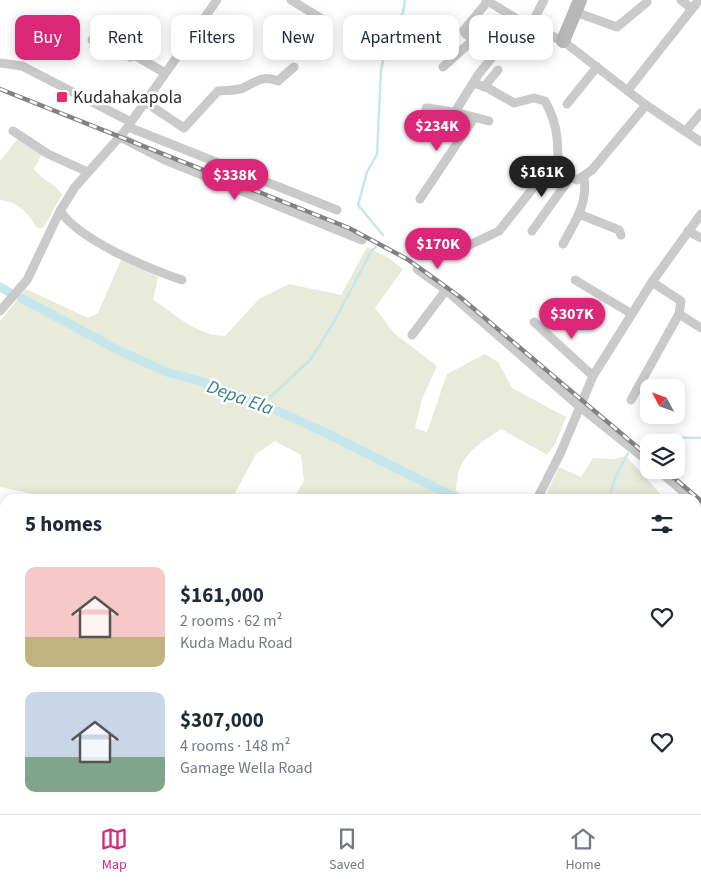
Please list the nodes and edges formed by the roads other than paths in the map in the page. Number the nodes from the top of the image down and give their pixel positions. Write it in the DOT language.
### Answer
graph roads {
  1 [pos="217,0"];
  2 [pos="291,0"];
  3 [pos="544,0"];
  4 [pos="681,0"];
  5 [pos="699,0"];
  6 [pos="487,1"];
  7 [pos="647,2"];
  8 [pos="578,6"];
  9 [pos="692,9"];
  10 [pos="316,15"];
  11 [pos="476,15"];
  12 [pos="510,15"];
  13 [pos="536,15"];
  14 [pos="469,24"];
  15 [pos="469,36"];
  16 [pos="553,36"];
  17 [pos="562,40"];
  18 [pos="469,44"];
  19 [pos="143,60"];
  20 [pos="490,60"];
  21 [pos="0,63"];
  22 [pos="294,66"];
  23 [pos="444,67"];
  24 [pos="597,67"];
  25 [pos="498,70"];
  26 [pos="165,73"];
  27 [pos="474,83"];
  28 [pos="484,87"];
  29 [pos="628,90"];
  30 [pos="145,102"];
  31 [pos="567,104"];
  32 [pos="646,105"];
  33 [pos="455,112"];
  34 [pos="701,113"];
  35 [pos="474,118"];
  36 [pos="489,121"];
  37 [pos="130,124"];
  38 [pos="13,131"];
  39 [pos="686,131"];
  40 [pos="423,134"];
  41 [pos="120,137"];
  42 [pos="701,142"];
  43 [pos="556,159"];
  44 [pos="88,172"];
  45 [pos="584,176"];
  46 [pos="570,178"];
  47 [pos="420,199"];
  48 [pos="336,210"];
  49 [pos="60,211"];
  50 [pos="579,214"];
  51 [pos="701,214"];
  52 [pos="532,231"];
  53 [pos="688,231"];
  54 [pos="621,235"];
  55 [pos="701,238"];
  56 [pos="362,240"];
  57 [pos="563,244"];
  58 [pos="463,248"];
  59 [pos="417,269"];
  60 [pos="182,280"];
  61 [pos="575,280"];
  62 [pos="652,282"];
  63 [pos="446,290"];
  64 [pos="0,311"];
  65 [pos="632,314"];
  66 [pos="679,314"];
  67 [pos="534,322"];
  68 [pos="701,328"];
  69 [pos="412,336"];
  70 [pos="593,376"];
  71 [pos="631,400"];
  72 [pos="580,407"];
  73 [pos="640,455"];
  74 [pos="669,479"];
  75 [pos="539,494"];
  76 [pos="686,494"];
  1 -- 26 [label="street"];
  2 -- 10 [label="street"];
  3 -- 13 [label="street"];
  4 -- 9 [label="street"];
  5 -- 9 [label="street"];
  6 -- 11 [label="street"];
  6 -- 12 [label="street"];
  7 -- 8 [label="street"];
  8 -- 17 [label="street"];
  9 -- 29 [label="street"];
  14 -- 15 [label="street"];
  16 -- 17 [label="street"];
  17 -- 24 [label="street"];
  18 -- 23 [label="street"];
  19 -- 26 [label="street"];
  20 -- 27 [label="street"];
  21 -- 37 [label="street"];
  22 -- 30 [label="street"];
  24 -- 29 [label="street"];
  24 -- 31 [label="street"];
  25 -- 28 [label="street"];
  26 -- 30 [label="street"];
  27 -- 28 [label="street"];
  27 -- 33 [label="street"];
  28 -- 43 [label="street"];
  29 -- 32 [label="street"];
  30 -- 37 [label="street"];
  32 -- 39 [label="street"];
  32 -- 45 [label="street"];
  33 -- 35 [label="street"];
  33 -- 40 [label="street"];
  34 -- 39 [label="street"];
  35 -- 36 [label="street"];
  35 -- 47 [label="street"];
  37 -- 41 [label="street"];
  37 -- 48 [label="street"];
  38 -- 44 [label="street"];
  39 -- 42 [label="street"];
  41 -- 44 [label="street"];
  41 -- 56 [label="street"];
  43 -- 46 [label="street"];
  43 -- 58 [label="street"];
  44 -- 49 [label="street"];
  45 -- 46 [label="street"];
  45 -- 50 [label="street"];
  46 -- 52 [label="street"];
  49 -- 60 [label="street"];
  49 -- 64 [label="street"];
  50 -- 54 [label="street"];
  50 -- 57 [label="street"];
  51 -- 53 [label="street"];
  53 -- 55 [label="street"];
  53 -- 62 [label="street"];
  59 -- 63 [label="street"];
  61 -- 65 [label="street"];
  62 -- 65 [label="street"];
  62 -- 66 [label="street"];
  63 -- 69 [label="street"];
  63 -- 72 [label="street"];
  65 -- 70 [label="street"];
  66 -- 68 [label="street"];
  66 -- 71 [label="street"];
  67 -- 70 [label="street"];
  70 -- 72 [label="street"];
  72 -- 73 [label="street"];
  72 -- 75 [label="street"];
  74 -- 76 [label="street"];
}
